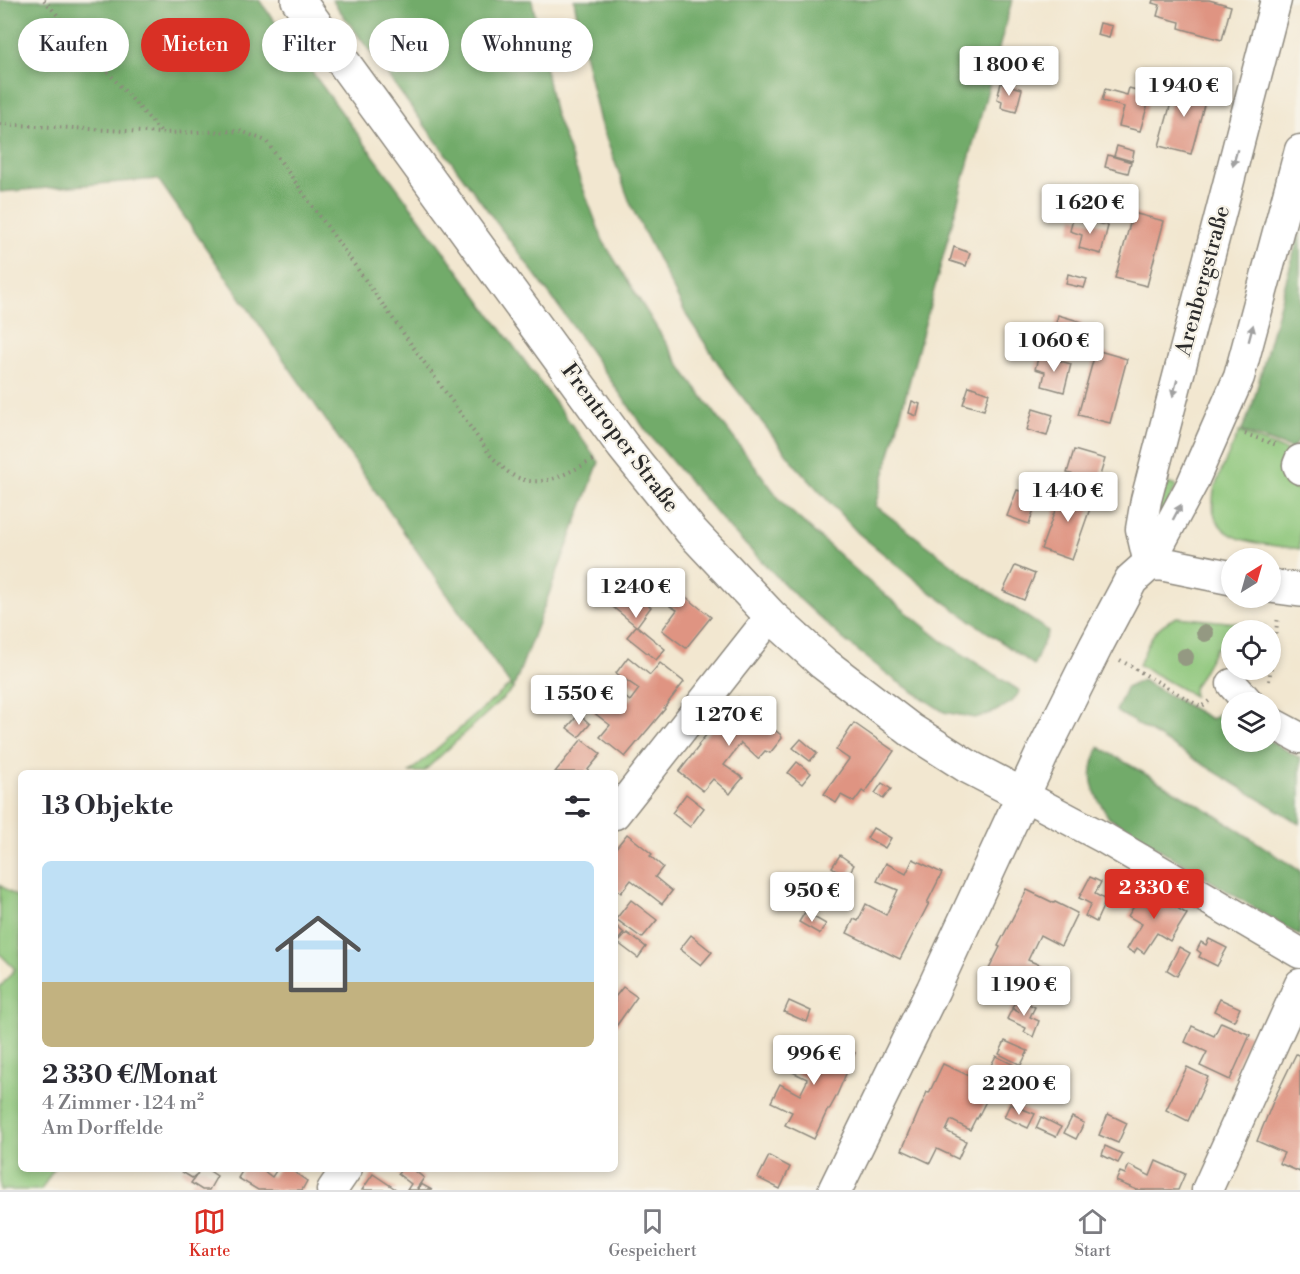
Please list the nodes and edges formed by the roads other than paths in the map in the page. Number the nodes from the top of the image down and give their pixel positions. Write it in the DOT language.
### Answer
graph roads {
  1 [pos="298,0"];
  2 [pos="1276,0"];
  3 [pos="1300,150"];
  4 [pos="1290,453"];
  5 [pos="1300,470"];
  6 [pos="1149,564"];
  7 [pos="1221,576"];
  8 [pos="771,616"];
  9 [pos="1281,728"];
  10 [pos="1300,738"];
  11 [pos="1023,795"];
  12 [pos="618,809"];
  13 [pos="1300,953"];
  14 [pos="1300,984"];
  15 [pos="344,1172"];
  16 [pos="332,1190"];
  17 [pos="835,1190"];
  18 [pos="1207,1190"];
  1 -- 8 [label="main road, Frentroper Straße"];
  2 -- 6 [label="street, Arenbergstraße, one-way"];
  6 -- 3 [label="street, one-way"];
  4 -- 5 [label="street"];
  6 -- 7 [label="main road"];
  6 -- 11 [label="main road"];
  8 -- 11 [label="main road, Frentroper Straße"];
  8 -- 12 [label="street"];
  9 -- 10 [label="street"];
  11 -- 13 [label="street"];
  11 -- 17 [label="main road"];
  14 -- 18 [label="street"];
  15 -- 16 [label="street"];
}
